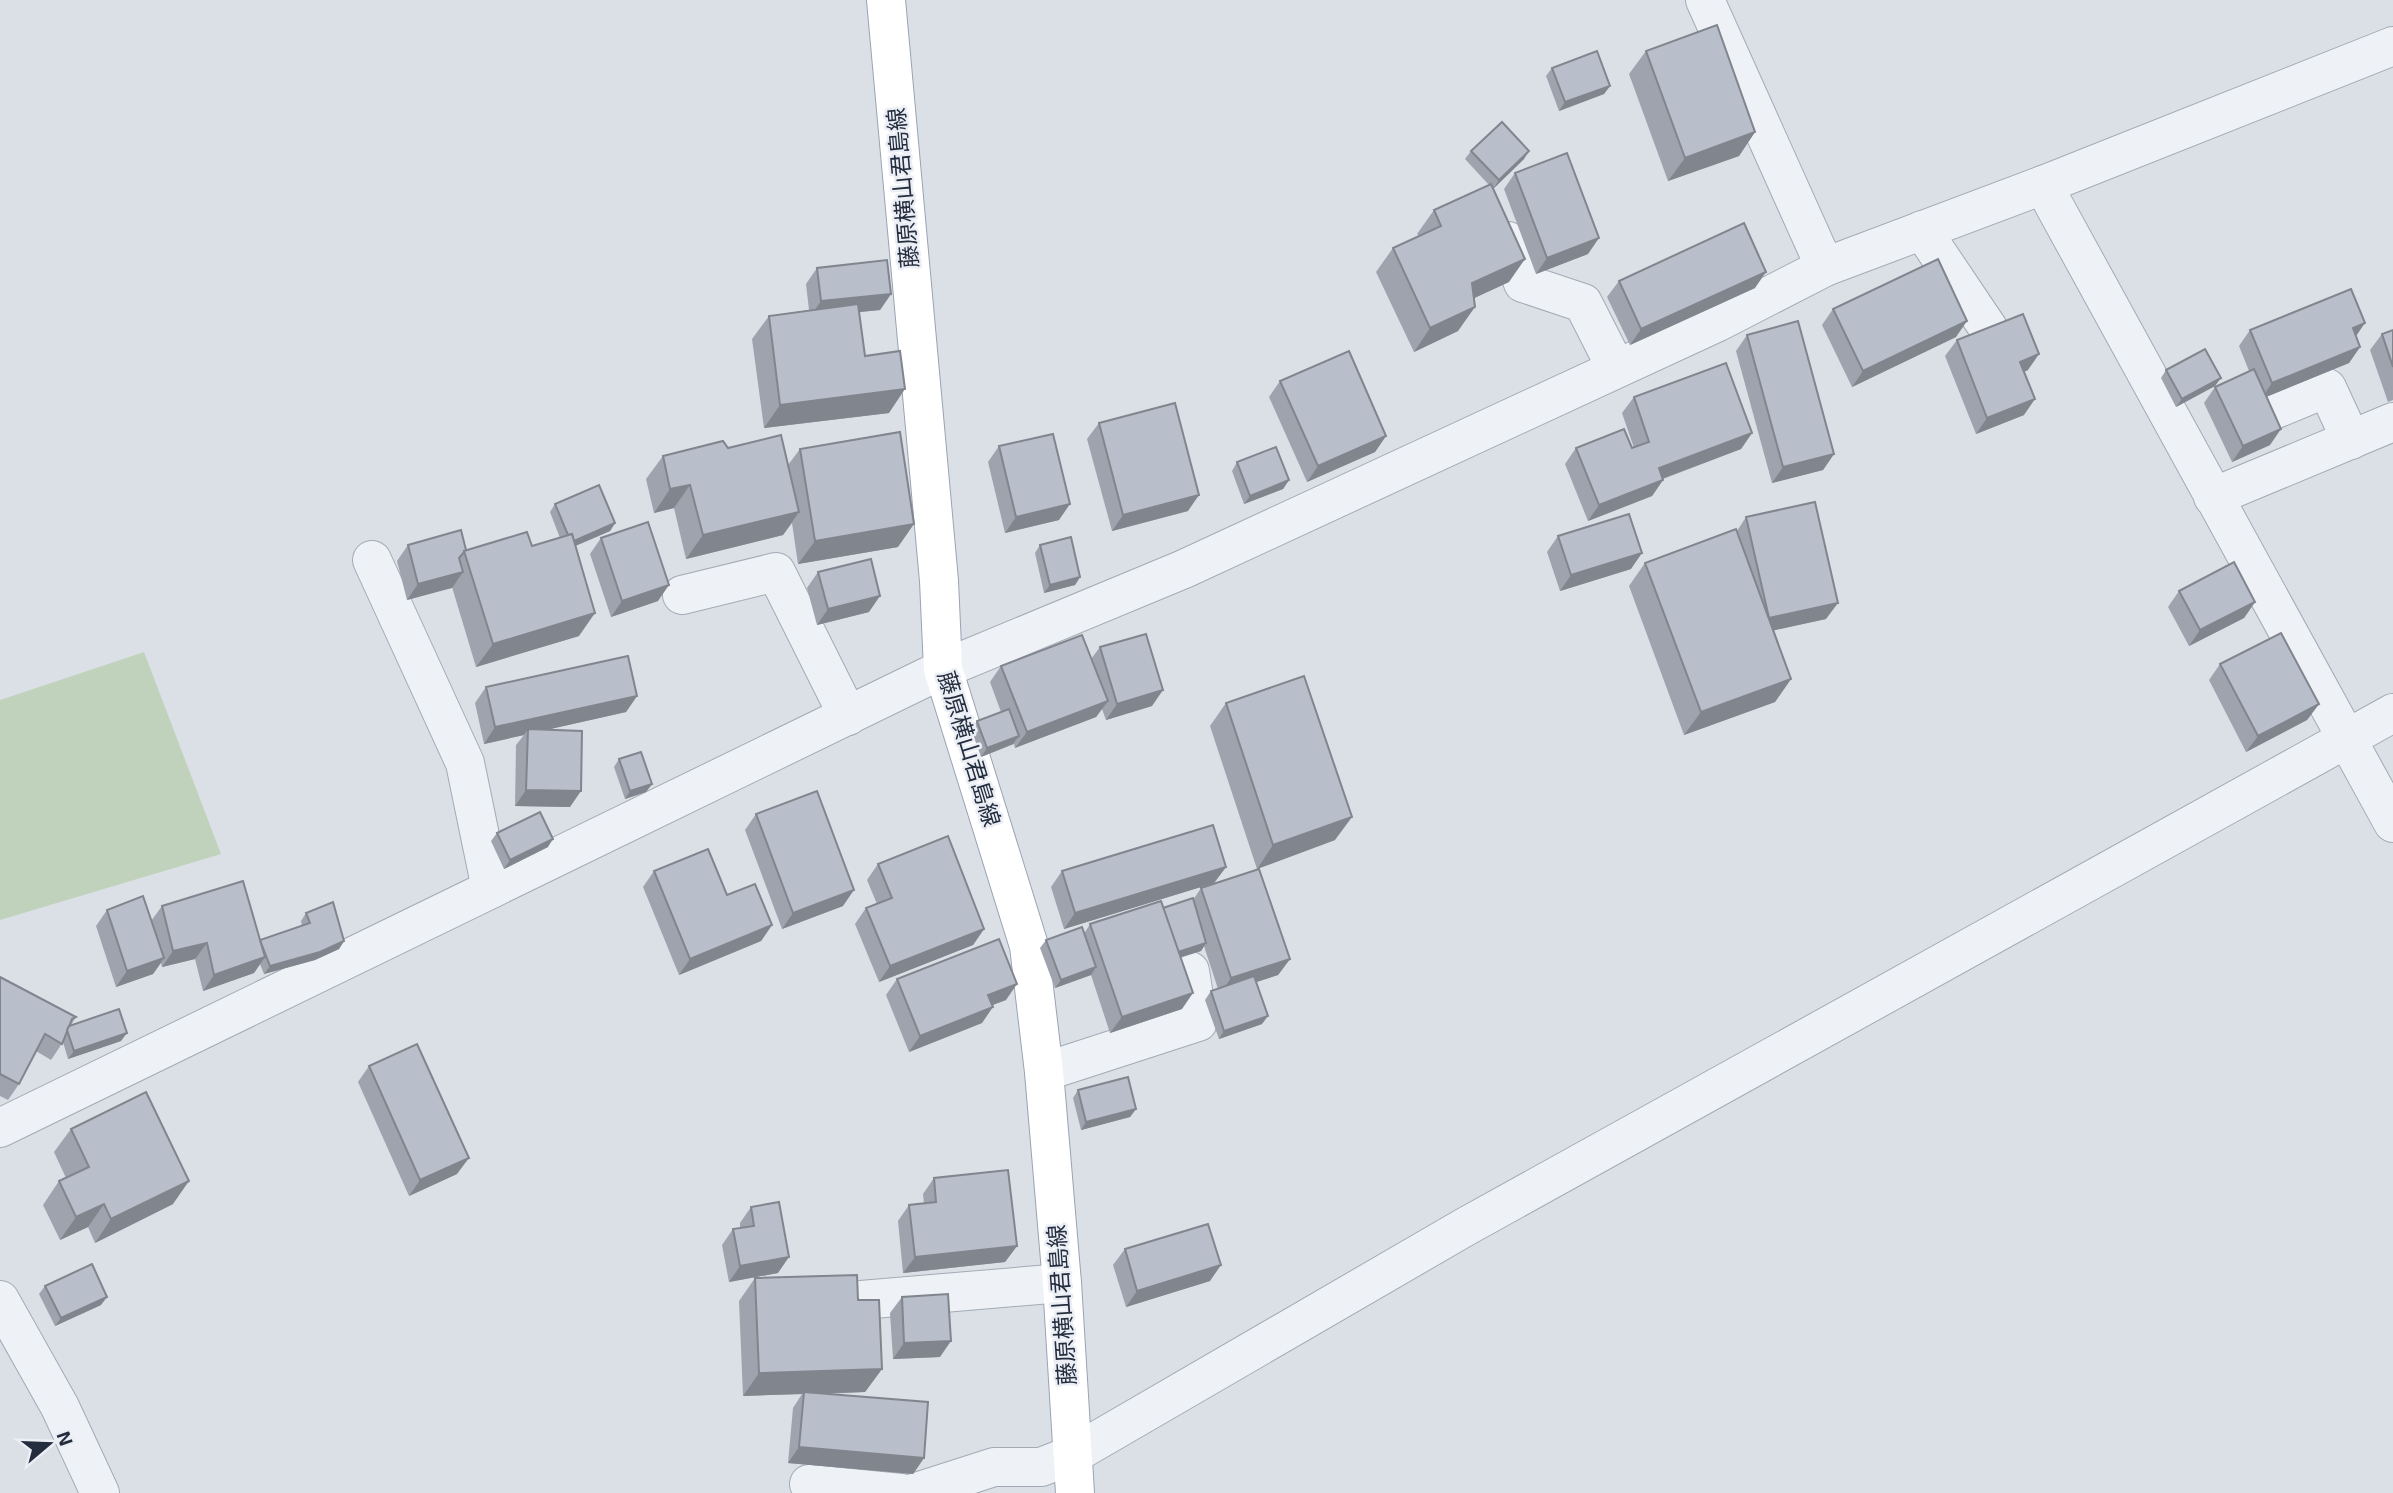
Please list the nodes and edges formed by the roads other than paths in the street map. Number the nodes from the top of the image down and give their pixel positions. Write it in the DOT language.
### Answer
graph roads {
  1 [pos="886,0"];
  2 [pos="1705,0"];
  3 [pos="2393,46"];
  4 [pos="2043,185"];
  5 [pos="1922,230"];
  6 [pos="1508,241"];
  7 [pos="1825,267"];
  8 [pos="1988,328"];
  9 [pos="1616,368"];
  10 [pos="2271,411"];
  11 [pos="2393,422"];
  12 [pos="2351,440"];
  13 [pos="2213,497"];
  14 [pos="372,560"];
  15 [pos="682,595"];
  16 [pos="943,669"];
  17 [pos="2393,713"];
  18 [pos="848,716"];
  19 [pos="2346,740"];
  20 [pos="2393,823"];
  21 [pos="491,889"];
  22 [pos="1190,971"];
  23 [pos="1044,1072"];
  24 [pos="0,1128"];
  25 [pos="1062,1283"];
  26 [pos="0,1300"];
  27 [pos="861,1300"];
  28 [pos="1072,1455"];
  29 [pos="809,1484"];
  30 [pos="100,1493"];
  31 [pos="901,1493"];
  32 [pos="913,1493"];
  33 [pos="1074,1493"];
  1 -- 16 [label="main road, 藤原横山君島線"];
  2 -- 7 [label="street"];
  3 -- 4 [label="street"];
  4 -- 5 [label="street"];
  4 -- 13 [label="street"];
  5 -- 7 [label="street"];
  5 -- 8 [label="street"];
  6 -- 9 [label="street"];
  7 -- 9 [label="street"];
  9 -- 16 [label="street"];
  10 -- 12 [label="street"];
  11 -- 12 [label="street"];
  12 -- 13 [label="street"];
  13 -- 19 [label="street"];
  14 -- 21 [label="street"];
  15 -- 18 [label="street"];
  16 -- 18 [label="street"];
  16 -- 23 [label="main road, 藤原横山君島線"];
  17 -- 19 [label="street"];
  18 -- 21 [label="street"];
  19 -- 20 [label="street"];
  19 -- 28 [label="street"];
  21 -- 24 [label="street"];
  22 -- 23 [label="street"];
  23 -- 25 [label="main road, 藤原横山君島線"];
  25 -- 27 [label="street"];
  25 -- 28 [label="main road, 藤原横山君島線"];
  26 -- 30 [label="street"];
  28 -- 32 [label="street"];
  28 -- 33 [label="main road, 藤原横山君島線"];
  29 -- 31 [label="street"];
}
